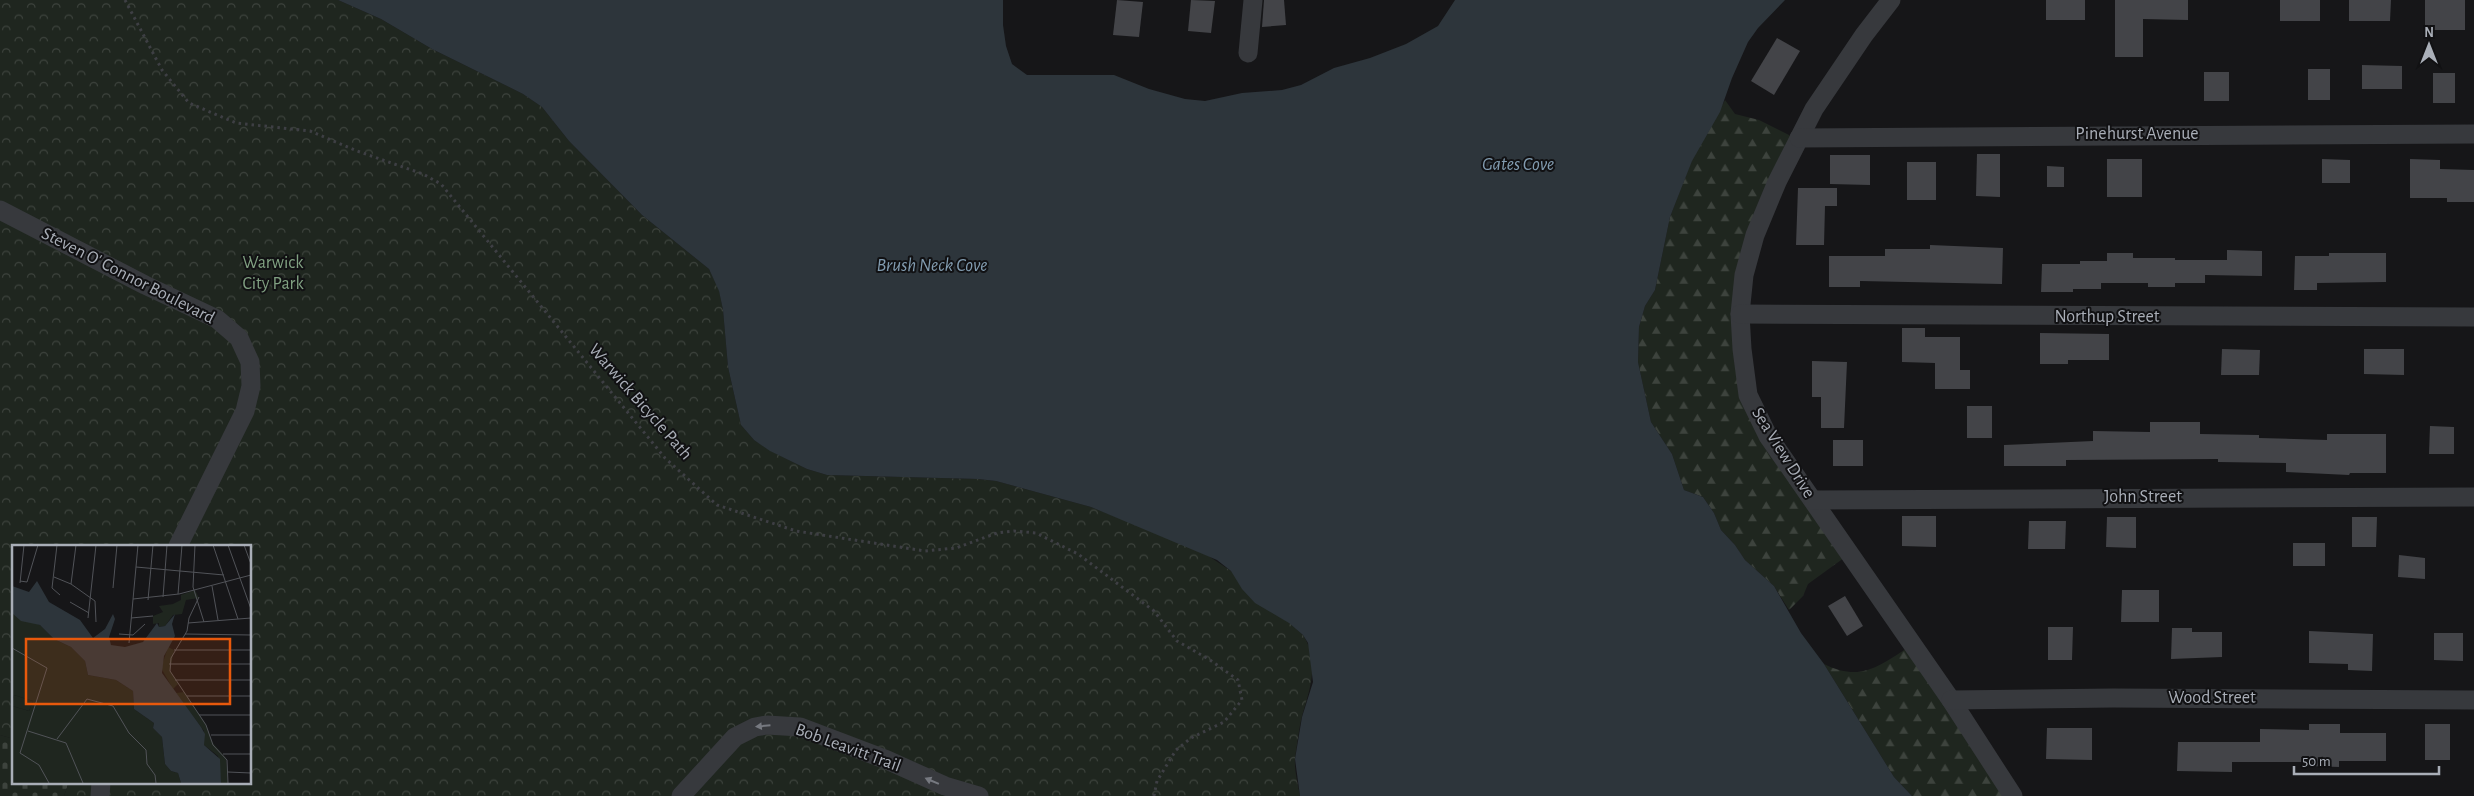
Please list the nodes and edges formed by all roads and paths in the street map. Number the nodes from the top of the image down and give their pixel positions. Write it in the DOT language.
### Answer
graph roads {
  1 [pos="125,0"];
  2 [pos="1253,0"];
  3 [pos="1891,0"];
  4 [pos="1248,53"];
  5 [pos="2474,134"];
  6 [pos="1800,138"];
  7 [pos="0,210"];
  8 [pos="1740,314"];
  9 [pos="2474,317"];
  10 [pos="2474,497"];
  11 [pos="1812,500"];
  12 [pos="178,545"];
  13 [pos="1951,700"];
  14 [pos="2474,700"];
  15 [pos="680,796"];
  16 [pos="979,796"];
  17 [pos="1154,796"];
  18 [pos="2013,796"];
  1 -- 17 [label="path, Warwick Bicycle Path"];
  2 -- 4 [label="street"];
  3 -- 6 [label="street, Sea View Drive"];
  5 -- 6 [label="street, Pinehurst Avenue"];
  6 -- 8 [label="street, Sea View Drive"];
  7 -- 12 [label="street, Steven O' Connor Boulevard"];
  8 -- 9 [label="street, Northup Street"];
  8 -- 11 [label="street, Sea View Drive"];
  10 -- 11 [label="street, John Street"];
  11 -- 13 [label="street, Sea View Drive"];
  13 -- 14 [label="street, Wood Street"];
  13 -- 18 [label="street, Sea View Drive"];
  16 -- 15 [label="street, Bob Leavitt Trail, one-way"];
}
